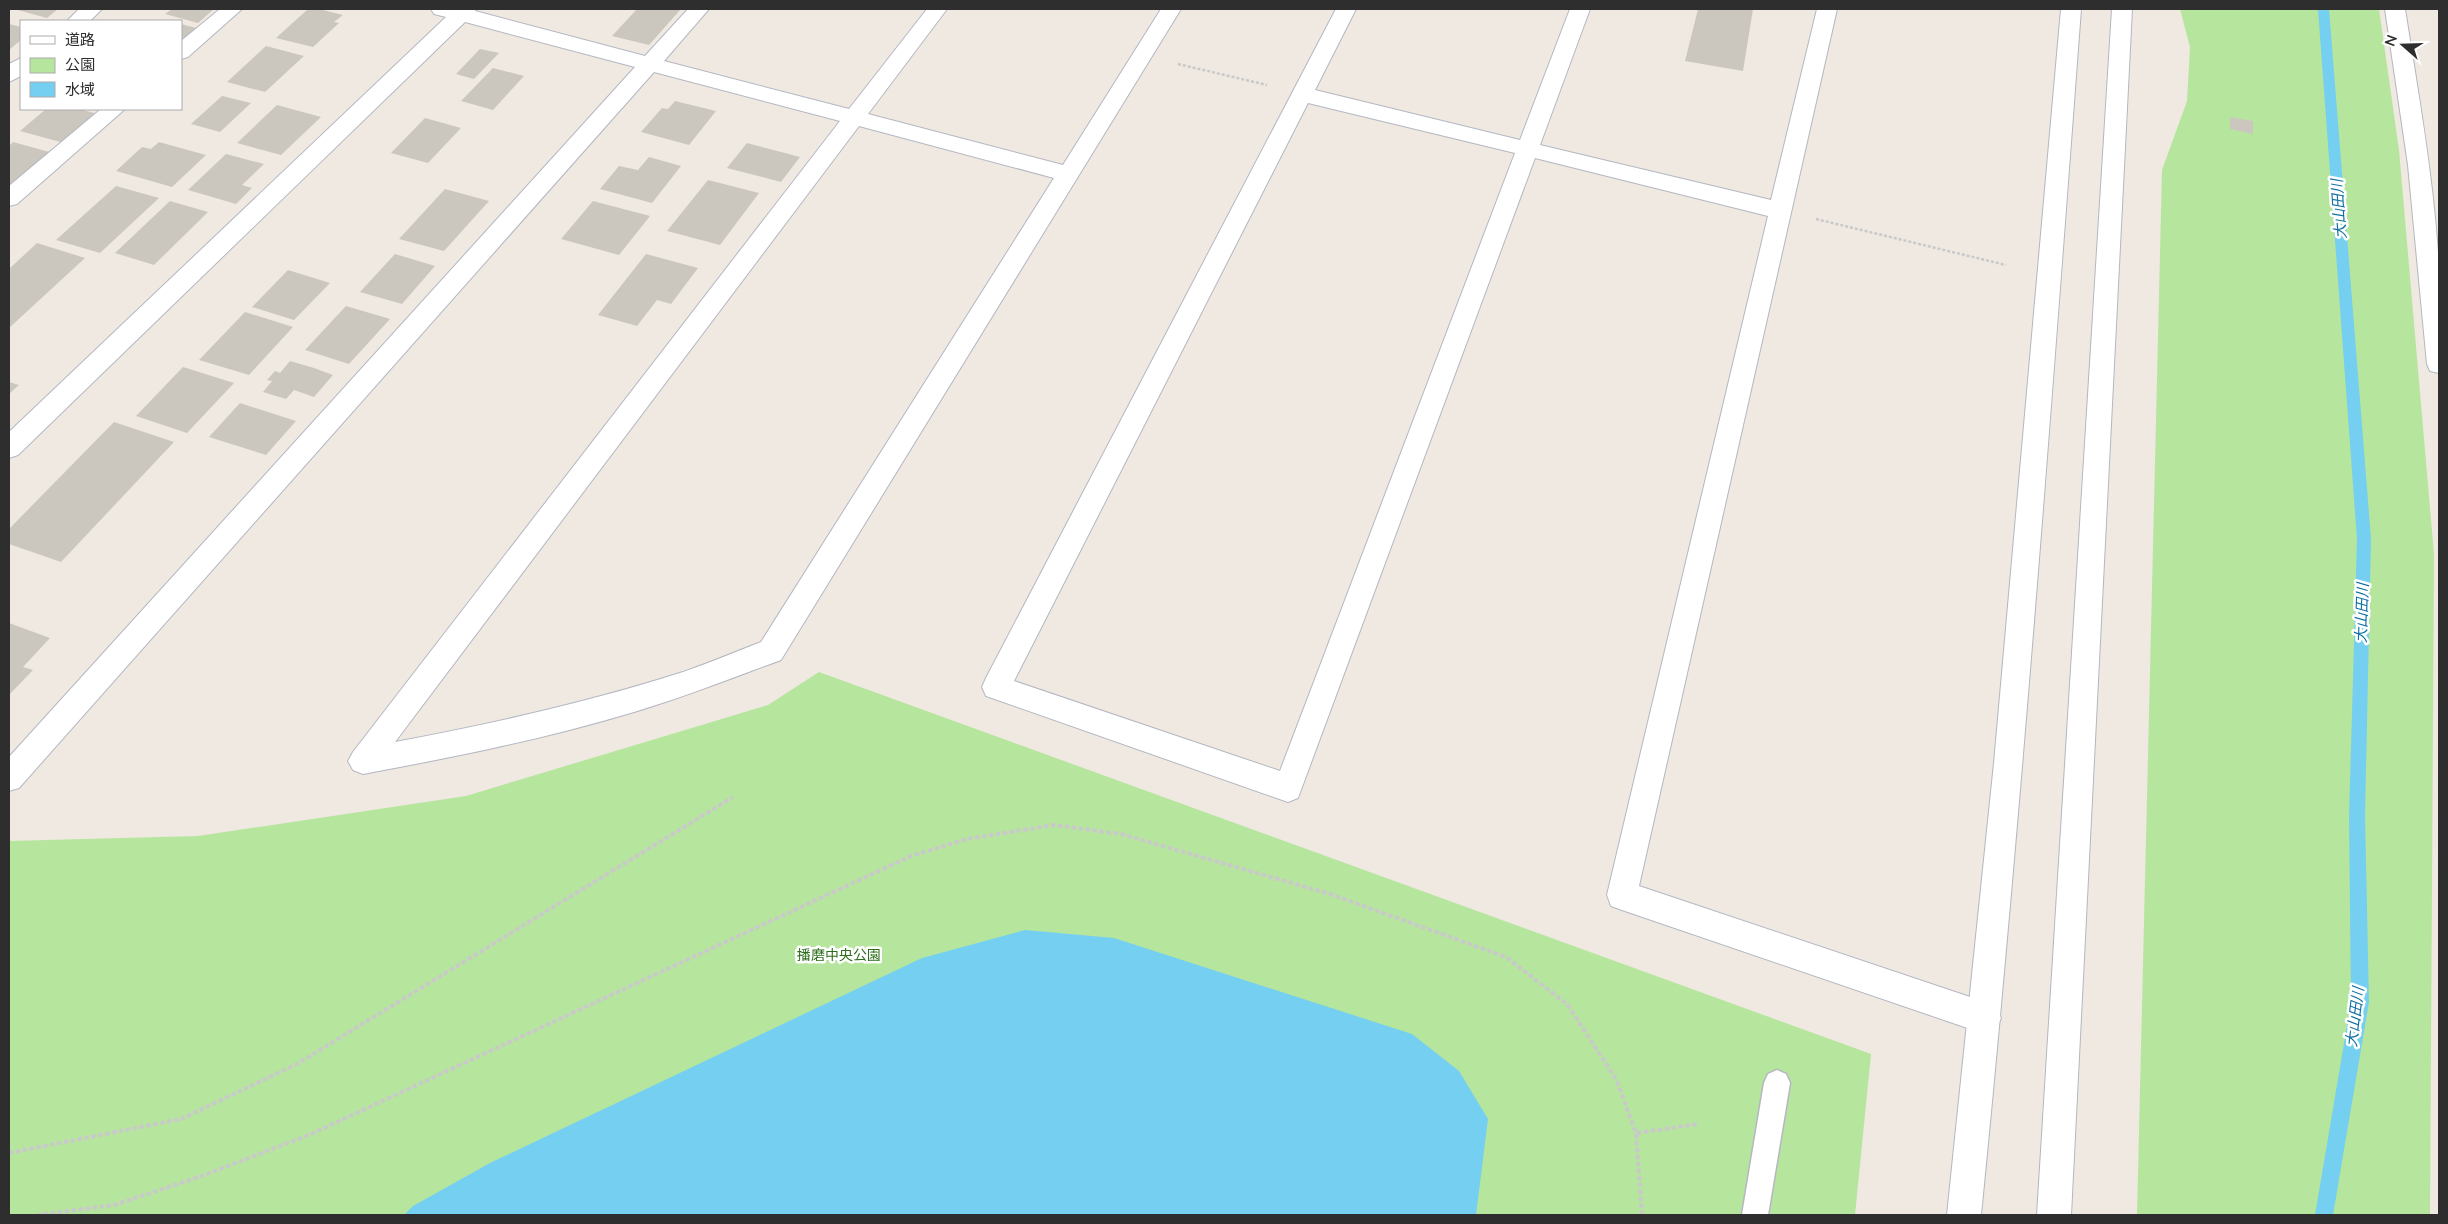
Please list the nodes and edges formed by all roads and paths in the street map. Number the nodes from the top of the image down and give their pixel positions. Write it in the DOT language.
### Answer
graph roads {
  1 [pos="92,9"];
  2 [pos="232,9"];
  3 [pos="699,9"];
  4 [pos="936,9"];
  5 [pos="1171,9"];
  6 [pos="1346,9"];
  7 [pos="1580,9"];
  8 [pos="1827,9"];
  9 [pos="2071,9"];
  10 [pos="2122,9"];
  11 [pos="2395,9"];
  12 [pos="455,11"];
  13 [pos="78,20"];
  14 [pos="182,51"];
  15 [pos="1172,63"];
  16 [pos="649,64"];
  17 [pos="20,66"];
  18 [pos="9,75"];
  19 [pos="1302,94"];
  20 [pos="113,110"];
  21 [pos="853,118"];
  22 [pos="1527,149"];
  23 [pos="1069,174"];
  24 [pos="9,198"];
  25 [pos="1782,211"];
  26 [pos="2006,265"];
  27 [pos="2439,364"];
  28 [pos="9,448"];
  29 [pos="9,778"];
  30 [pos="733,797"];
  31 [pos="1985,1018"];
  32 [pos="1777,1083"];
  33 [pos="1698,1124"];
  34 [pos="1636,1133"];
  35 [pos="9,1153"];
  36 [pos="37,1215"];
  37 [pos="1642,1215"];
  38 [pos="1755,1215"];
  39 [pos="1964,1215"];
  40 [pos="2054,1215"];
  1 -- 13 [label="street"];
  2 -- 14 [label="street"];
  3 -- 16 [label="street"];
  4 -- 21 [label="street"];
  5 -- 23 [label="street"];
  6 -- 19 [label="street"];
  7 -- 22 [label="street"];
  8 -- 25 [label="street"];
  9 -- 31 [label="street"];
  10 -- 40 [label="street"];
  11 -- 27 [label="street"];
  12 -- 16 [label="street"];
  12 -- 28 [label="street"];
  15 -- 19 [label="path"];
  16 -- 21 [label="street"];
  16 -- 29 [label="street"];
  17 -- 18 [label="street"];
  19 -- 22 [label="street"];
  19 -- 22 [label="street"];
  20 -- 24 [label="street"];
  21 -- 23 [label="street"];
  21 -- 23 [label="street"];
  22 -- 25 [label="street"];
  25 -- 26 [label="path"];
  25 -- 31 [label="street"];
  30 -- 35 [label="path"];
  31 -- 39 [label="street"];
  32 -- 38 [label="lane"];
  33 -- 34 [label="path"];
  34 -- 36 [label="path"];
  34 -- 37 [label="path"];
}
